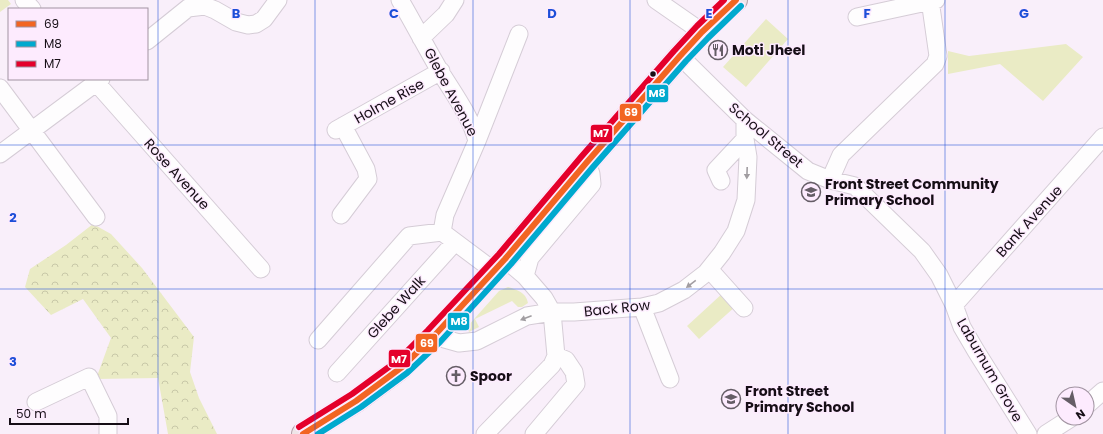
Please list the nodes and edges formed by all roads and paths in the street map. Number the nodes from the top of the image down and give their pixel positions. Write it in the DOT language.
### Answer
graph roads {
  1 [pos="24,0"];
  2 [pos="278,0"];
  3 [pos="400,0"];
  4 [pos="455,0"];
  5 [pos="656,0"];
  6 [pos="736,0"];
  7 [pos="932,0"];
  8 [pos="31,8"];
  9 [pos="857,17"];
  10 [pos="702,32"];
  11 [pos="519,34"];
  12 [pos="422,38"];
  13 [pos="148,40"];
  14 [pos="680,56"];
  15 [pos="440,72"];
  16 [pos="97,80"];
  17 [pos="0,88"];
  18 [pos="745,120"];
  19 [pos="32,130"];
  20 [pos="1103,137"];
  21 [pos="745,139"];
  22 [pos="477,142"];
  23 [pos="0,154"];
  24 [pos="587,162"];
  25 [pos="830,180"];
  26 [pos="721,181"];
  27 [pos="342,215"];
  28 [pos="96,217"];
  29 [pos="448,237"];
  30 [pos="500,265"];
  31 [pos="261,269"];
  32 [pos="709,269"];
  33 [pos="524,276"];
  34 [pos="954,305"];
  35 [pos="642,307"];
  36 [pos="744,308"];
  37 [pos="552,312"];
  38 [pos="434,336"];
  39 [pos="318,340"];
  40 [pos="556,356"];
  41 [pos="337,373"];
  42 [pos="670,379"];
  43 [pos="1103,391"];
  44 [pos="1095,398"];
  45 [pos="36,402"];
  46 [pos="1058,426"];
  47 [pos="108,434"];
  48 [pos="303,434"];
  49 [pos="485,434"];
  50 [pos="534,434"];
  51 [pos="1028,434"];
  52 [pos="1046,434"];
  1 -- 8 [label="street"];
  2 -- 13 [label="street"];
  3 -- 12 [label="street, Glebe Avenue"];
  4 -- 12 [label="street"];
  5 -- 10 [label="street"];
  6 -- 10 [label="main road"];
  7 -- 9 [label="street"];
  7 -- 25 [label="street"];
  10 -- 14 [label="main road"];
  11 -- 22 [label="street"];
  12 -- 15 [label="street, Glebe Avenue"];
  14 -- 18 [label="street, School Street"];
  14 -- 24 [label="main road"];
  15 -- 22 [label="street, Glebe Avenue"];
  15 -- 27 [label="street, Holme Rise"];
  16 -- 19 [label="street"];
  16 -- 31 [label="street, Rose Avenue"];
  17 -- 19 [label="street"];
  18 -- 21 [label="street, Back Row"];
  18 -- 25 [label="street, School Street"];
  19 -- 23 [label="street"];
  19 -- 28 [label="street"];
  20 -- 34 [label="street, Bank Avenue"];
  21 -- 26 [label="street"];
  21 -- 32 [label="street, Back Row, one-way"];
  22 -- 29 [label="street, Glebe Avenue"];
  24 -- 30 [label="main road"];
  24 -- 33 [label="street"];
  25 -- 34 [label="street, School Street"];
  29 -- 30 [label="street"];
  29 -- 39 [label="street"];
  29 -- 41 [label="street, Glebe Walk"];
  30 -- 33 [label="street"];
  30 -- 38 [label="main road"];
  32 -- 35 [label="street, Back Row, one-way"];
  32 -- 36 [label="street"];
  33 -- 37 [label="street"];
  34 -- 51 [label="street, Laburnum Grove"];
  35 -- 37 [label="street, Back Row"];
  35 -- 42 [label="street"];
  37 -- 38 [label="street, Back Row, one-way"];
  37 -- 40 [label="street"];
  38 -- 48 [label="main road"];
  40 -- 49 [label="street"];
  40 -- 50 [label="street"];
  43 -- 44 [label="street"];
  45 -- 47 [label="street"];
  46 -- 52 [label="street"];
}
